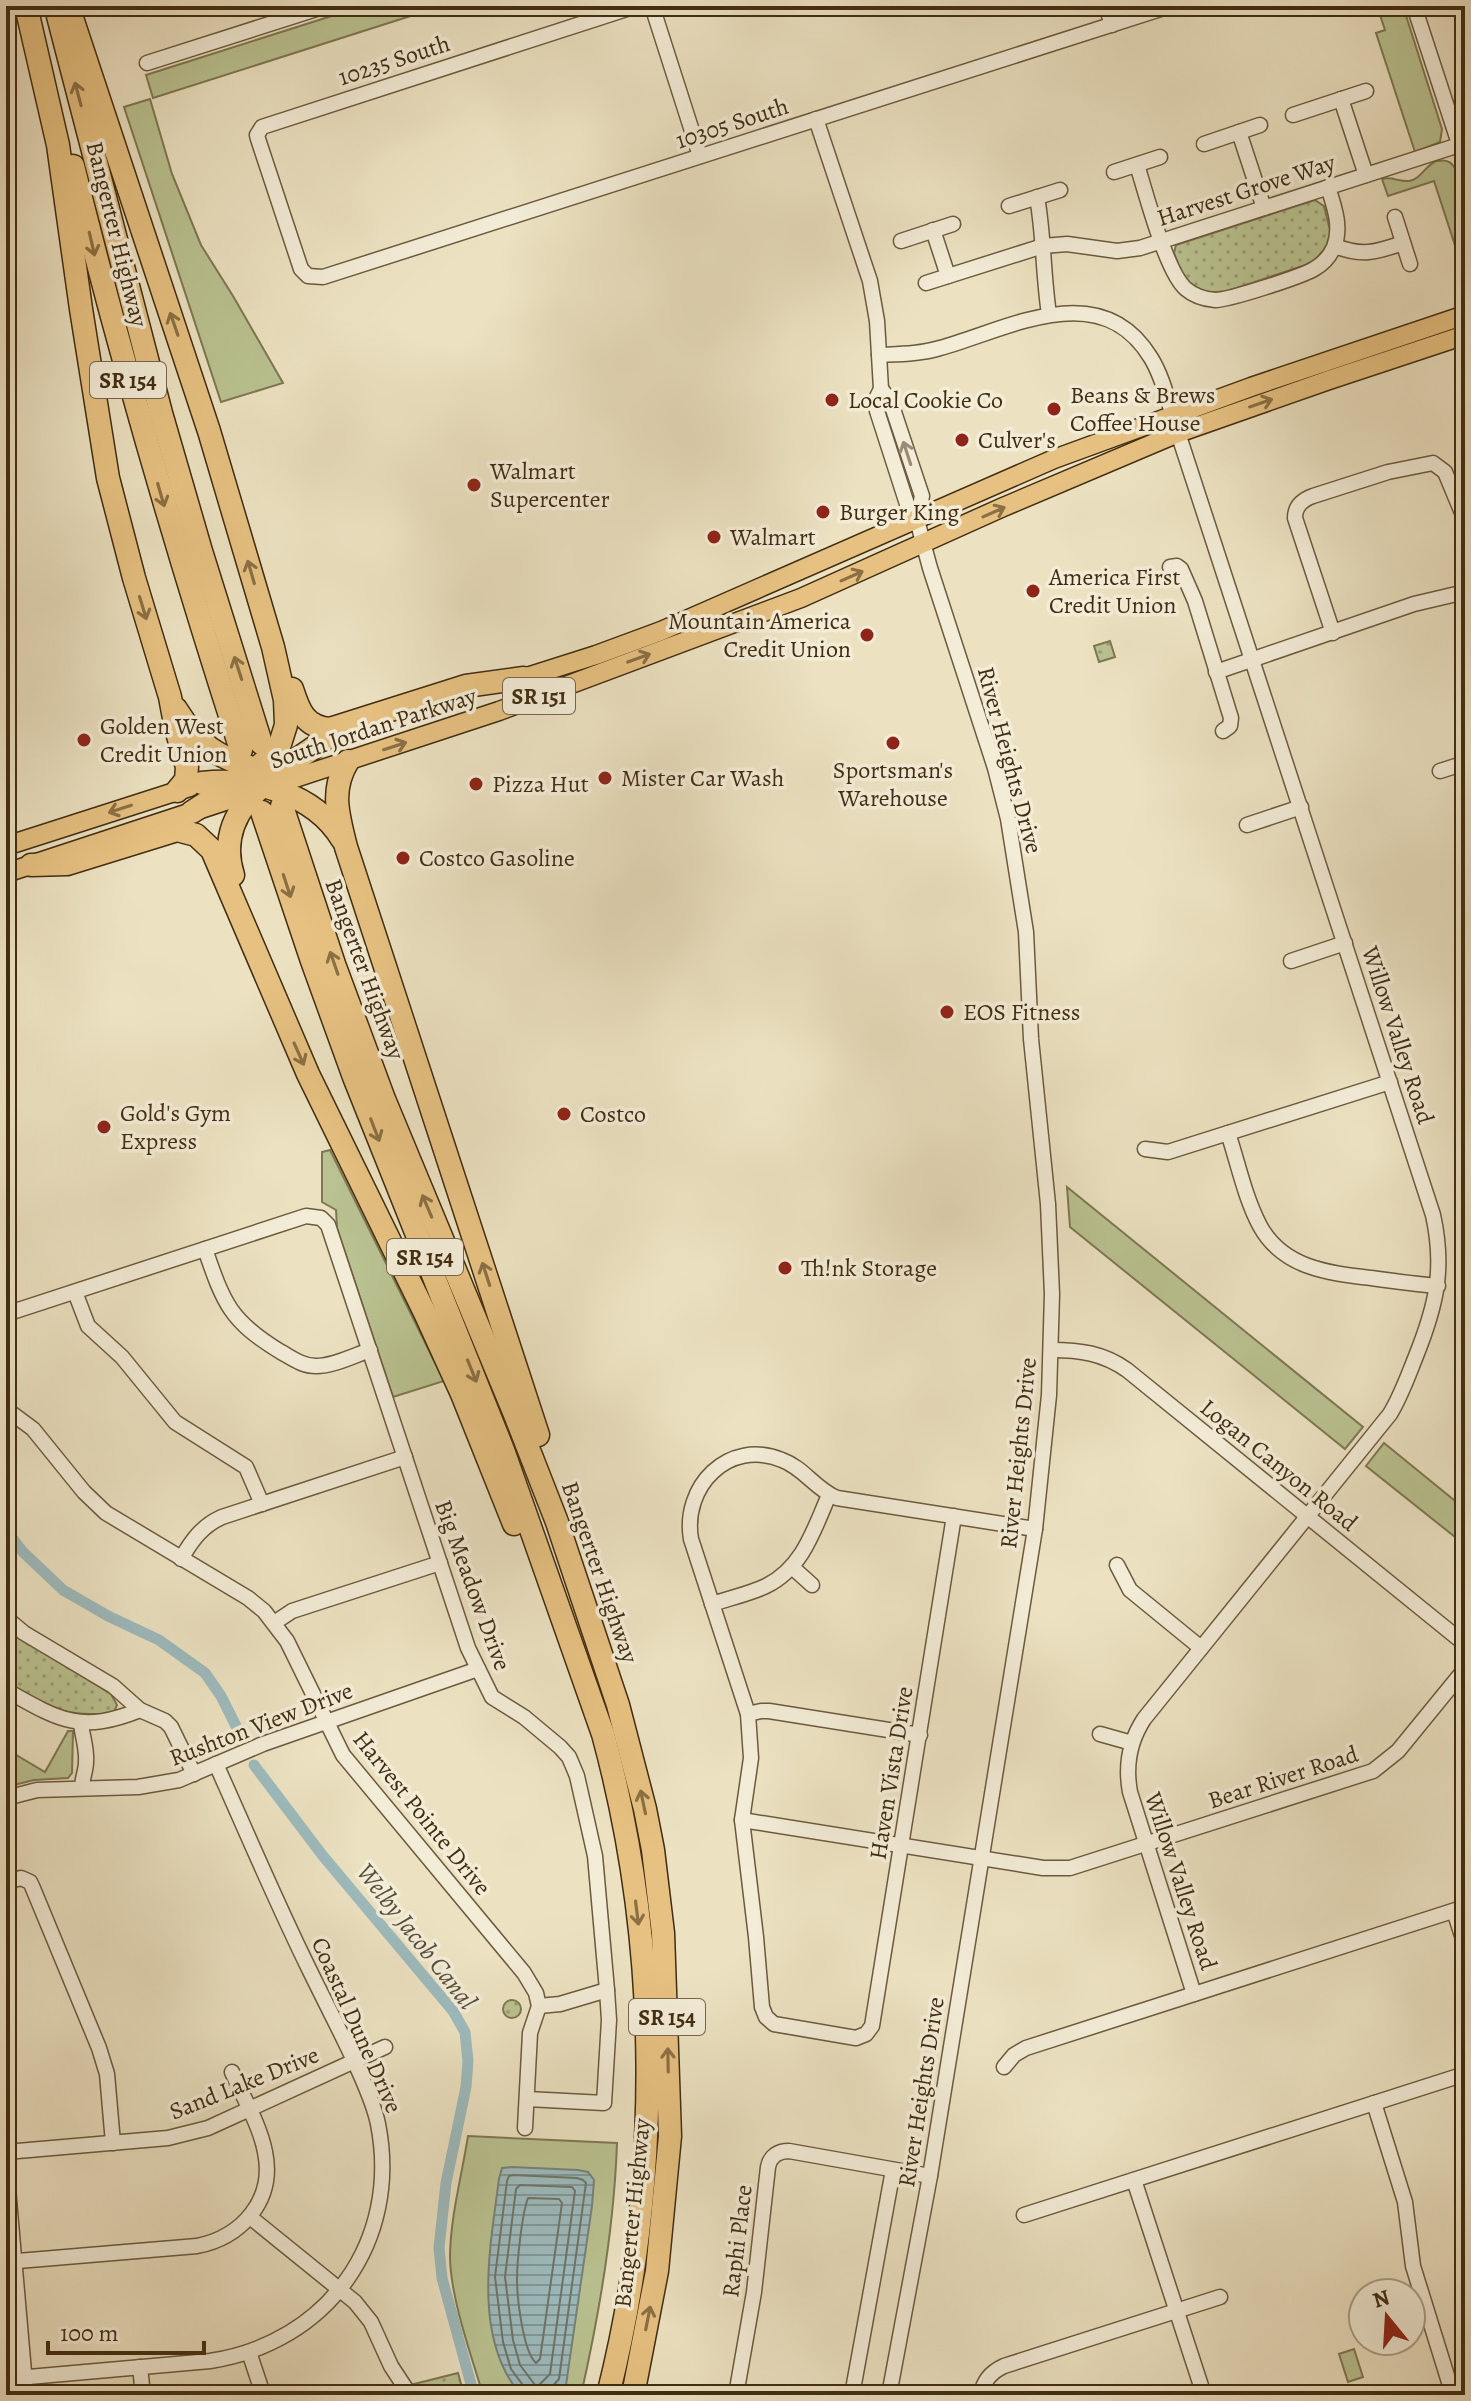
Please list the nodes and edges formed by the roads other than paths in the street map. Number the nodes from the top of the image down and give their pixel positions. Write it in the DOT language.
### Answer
graph roads {
  1 [pos="28,6"];
  2 [pos="55,6"];
  3 [pos="68,6"];
  4 [pos="326,6"];
  5 [pos="636,6"];
  6 [pos="652,6"];
  7 [pos="1106,6"];
  8 [pos="1170,6"];
  9 [pos="1414,6"];
  10 [pos="300,10"];
  11 [pos="1112,25"];
  12 [pos="147,63"];
  13 [pos="1366,91"];
  14 [pos="1341,99"];
  15 [pos="1293,115"];
  16 [pos="816,119"];
  17 [pos="1260,125"];
  18 [pos="1239,132"];
  19 [pos="1204,144"];
  20 [pos="1459,145"];
  21 [pos="700,156"];
  22 [pos="1160,157"];
  23 [pos="1465,162"];
  24 [pos="1137,165"];
  25 [pos="1114,172"];
  26 [pos="1366,175"];
  27 [pos="1328,187"];
  28 [pos="1060,190"];
  29 [pos="1037,197"];
  30 [pos="1009,206"];
  31 [pos="1264,208"];
  32 [pos="1395,217"];
  33 [pos="953,224"];
  34 [pos="933,230"];
  35 [pos="901,241"];
  36 [pos="1161,241"];
  37 [pos="1403,243"];
  38 [pos="1043,246"];
  39 [pos="1335,246"];
  40 [pos="1410,264"];
  41 [pos="308,276"];
  42 [pos="948,276"];
  43 [pos="926,283"];
  44 [pos="1049,314"];
  45 [pos="1465,315"];
  46 [pos="1465,335"];
  47 [pos="879,355"];
  48 [pos="1176,424"];
  49 [pos="917,520"];
  50 [pos="1465,520"];
  51 [pos="923,544"];
  52 [pos="1170,567"];
  53 [pos="1465,592"];
  54 [pos="1333,633"];
  55 [pos="273,647"];
  56 [pos="1253,660"];
  57 [pos="1216,672"];
  58 [pos="524,678"];
  59 [pos="170,697"];
  60 [pos="1223,731"];
  61 [pos="322,742"];
  62 [pos="348,761"];
  63 [pos="1465,763"];
  64 [pos="1440,771"];
  65 [pos="262,778"];
  66 [pos="202,783"];
  67 [pos="177,791"];
  68 [pos="1301,807"];
  69 [pos="192,812"];
  70 [pos="1247,825"];
  71 [pos="6,846"];
  72 [pos="346,847"];
  73 [pos="31,865"];
  74 [pos="6,873"];
  75 [pos="248,929"];
  76 [pos="1345,943"];
  77 [pos="1291,961"];
  78 [pos="1390,1082"];
  79 [pos="1228,1133"];
  80 [pos="1145,1149"];
  81 [pos="205,1249"];
  82 [pos="1438,1286"];
  83 [pos="75,1292"];
  84 [pos="6,1314"];
  85 [pos="370,1350"];
  86 [pos="1051,1350"];
  87 [pos="6,1409"];
  88 [pos="405,1457"];
  89 [pos="829,1495"];
  90 [pos="262,1504"];
  91 [pos="954,1516"];
  92 [pos="1308,1516"];
  93 [pos="1035,1529"];
  94 [pos="181,1559"];
  95 [pos="440,1563"];
  96 [pos="1117,1565"];
  97 [pos="792,1567"];
  98 [pos="812,1585"];
  99 [pos="712,1604"];
  100 [pos="6,1618"];
  101 [pos="274,1623"];
  102 [pos="599,1643"];
  103 [pos="1465,1644"];
  104 [pos="1201,1648"];
  105 [pos="478,1669"];
  106 [pos="1465,1669"];
  107 [pos="6,1690"];
  108 [pos="591,1701"];
  109 [pos="140,1710"];
  110 [pos="748,1714"];
  111 [pos="326,1722"];
  112 [pos="82,1729"];
  113 [pos="1100,1734"];
  114 [pos="920,1735"];
  115 [pos="1132,1743"];
  116 [pos="216,1764"];
  117 [pos="194,1774"];
  118 [pos="82,1781"];
  119 [pos="6,1798"];
  120 [pos="742,1820"];
  121 [pos="1146,1845"];
  122 [pos="902,1846"];
  123 [pos="981,1858"];
  124 [pos="6,1882"];
  125 [pos="1460,1909"];
  126 [pos="1465,1945"];
  127 [pos="607,1990"];
  128 [pos="1194,1994"];
  129 [pos="539,2006"];
  130 [pos="385,2047"];
  131 [pos="354,2061"];
  132 [pos="1004,2067"];
  133 [pos="232,2072"];
  134 [pos="1465,2074"];
  135 [pos="527,2099"];
  136 [pos="1374,2103"];
  137 [pos="248,2109"];
  138 [pos="525,2128"];
  139 [pos="113,2143"];
  140 [pos="6,2152"];
  141 [pos="6,2165"];
  142 [pos="893,2170"];
  143 [pos="930,2176"];
  144 [pos="1134,2180"];
  145 [pos="1024,2215"];
  146 [pos="250,2217"];
  147 [pos="10,2262"];
  148 [pos="341,2289"];
  149 [pos="1220,2297"];
  150 [pos="1177,2311"];
  151 [pos="249,2352"];
  152 [pos="140,2367"];
  153 [pos="25,2377"];
  154 [pos="6,2379"];
  155 [pos="260,2385"];
  156 [pos="981,2393"];
  157 [pos="26,2395"];
  158 [pos="143,2395"];
  159 [pos="410,2395"];
  160 [pos="608,2395"];
  161 [pos="633,2395"];
  162 [pos="736,2395"];
  163 [pos="852,2395"];
  164 [pos="889,2395"];
  165 [pos="1204,2395"];
  166 [pos="1453,2395"];
  1 -- 59 [label="highway, one-way"];
  1 -- 65 [label="highway, Bangerter Highway / SR 154, one-way"];
  65 -- 2 [label="highway, Bangerter Highway / SR 154, one-way"];
  55 -- 3 [label="highway, one-way"];
  4 -- 10 [label="street"];
  5 -- 41 [label="street, 10235 South"];
  6 -- 21 [label="street"];
  7 -- 11 [label="street"];
  8 -- 11 [label="street, 10305 South"];
  9 -- 20 [label="street"];
  10 -- 12 [label="street"];
  11 -- 16 [label="street, 10305 South"];
  13 -- 14 [label="street"];
  14 -- 15 [label="street"];
  14 -- 26 [label="street"];
  16 -- 21 [label="street, 10305 South"];
  16 -- 47 [label="street, River Heights Drive"];
  17 -- 18 [label="street"];
  18 -- 19 [label="street"];
  18 -- 31 [label="street"];
  20 -- 23 [label="street"];
  20 -- 26 [label="street, Harvest Grove Way"];
  21 -- 41 [label="street, 10305 South"];
  22 -- 24 [label="street"];
  24 -- 25 [label="street"];
  24 -- 36 [label="street"];
  26 -- 27 [label="street, Harvest Grove Way"];
  27 -- 31 [label="street, Harvest Grove Way"];
  27 -- 39 [label="street"];
  28 -- 29 [label="street"];
  29 -- 30 [label="street"];
  29 -- 38 [label="street"];
  31 -- 36 [label="street, Harvest Grove Way"];
  32 -- 37 [label="street"];
  33 -- 34 [label="street"];
  34 -- 35 [label="street"];
  34 -- 42 [label="street"];
  36 -- 38 [label="street, Harvest Grove Way"];
  36 -- 39 [label="street"];
  37 -- 39 [label="street"];
  37 -- 40 [label="street"];
  38 -- 42 [label="street, Harvest Grove Way"];
  38 -- 44 [label="street"];
  42 -- 43 [label="street, Harvest Grove Way"];
  44 -- 47 [label="street, Willow Valley Road"];
  44 -- 48 [label="street, Willow Valley Road"];
  45 -- 48 [label="main road, South Jordan Parkway / SR 151"];
  48 -- 46 [label="main road, South Jordan Parkway / SR 151, one-way"];
  47 -- 49 [label="street, River Heights Drive"];
  48 -- 49 [label="main road, South Jordan Parkway / SR 151"];
  51 -- 48 [label="main road, South Jordan Parkway / SR 151, one-way"];
  48 -- 56 [label="street, Willow Valley Road"];
  49 -- 51 [label="street, River Heights Drive"];
  49 -- 58 [label="main road, South Jordan Parkway / SR 151"];
  50 -- 54 [label="street"];
  62 -- 51 [label="main road, South Jordan Parkway / SR 151, one-way"];
  51 -- 86 [label="street, River Heights Drive"];
  52 -- 57 [label="street"];
  53 -- 54 [label="street"];
  54 -- 56 [label="street"];
  55 -- 58 [label="highway"];
  55 -- 65 [label="highway"];
  56 -- 57 [label="street"];
  56 -- 68 [label="street, Willow Valley Road"];
  57 -- 60 [label="street"];
  58 -- 61 [label="main road, South Jordan Parkway / SR 151"];
  59 -- 65 [label="highway"];
  59 -- 67 [label="highway"];
  61 -- 65 [label="highway"];
  62 -- 65 [label="main road, South Jordan Parkway / SR 151"];
  62 -- 72 [label="highway"];
  63 -- 64 [label="street"];
  65 -- 66 [label="highway"];
  65 -- 69 [label="highway"];
  65 -- 72 [label="highway"];
  65 -- 75 [label="highway"];
  102 -- 65 [label="highway, Bangerter Highway / SR 154, one-way"];
  65 -- 108 [label="highway, Bangerter Highway / SR 154, one-way"];
  66 -- 67 [label="main road"];
  67 -- 71 [label="main road, one-way"];
  68 -- 70 [label="street"];
  68 -- 76 [label="street, Willow Valley Road"];
  69 -- 73 [label="main road"];
  102 -- 72 [label="highway, one-way"];
  73 -- 74 [label="main road"];
  73 -- 75 [label="highway"];
  75 -- 108 [label="highway, one-way"];
  76 -- 77 [label="street"];
  76 -- 78 [label="street, Willow Valley Road"];
  78 -- 79 [label="street"];
  78 -- 82 [label="street, Willow Valley Road"];
  79 -- 80 [label="street"];
  79 -- 82 [label="street"];
  81 -- 83 [label="street"];
  81 -- 85 [label="street"];
  81 -- 85 [label="street, Big Meadow Drive"];
  82 -- 92 [label="street, Willow Valley Road"];
  83 -- 84 [label="street"];
  83 -- 90 [label="street"];
  85 -- 88 [label="street, Big Meadow Drive"];
  86 -- 92 [label="street, Logan Canyon Road"];
  86 -- 93 [label="street, River Heights Drive"];
  87 -- 94 [label="street, Harvest Pointe Drive"];
  88 -- 90 [label="street"];
  88 -- 95 [label="street, Big Meadow Drive"];
  89 -- 91 [label="street"];
  89 -- 97 [label="street"];
  89 -- 99 [label="street"];
  90 -- 94 [label="street"];
  91 -- 93 [label="street"];
  91 -- 114 [label="street, Haven Vista Drive"];
  92 -- 103 [label="street, Logan Canyon Road"];
  92 -- 104 [label="street, Willow Valley Road"];
  93 -- 123 [label="street, River Heights Drive"];
  94 -- 101 [label="street, Harvest Pointe Drive"];
  95 -- 101 [label="street"];
  95 -- 105 [label="street, Big Meadow Drive"];
  96 -- 104 [label="street"];
  97 -- 98 [label="street"];
  97 -- 99 [label="street"];
  99 -- 110 [label="street"];
  100 -- 109 [label="street"];
  101 -- 111 [label="street, Harvest Pointe Drive"];
  161 -- 102 [label="highway, Bangerter Highway / SR 154, one-way"];
  104 -- 115 [label="street, Willow Valley Road"];
  105 -- 111 [label="street, Rushton View Drive"];
  105 -- 127 [label="street, Big Meadow Drive"];
  106 -- 121 [label="street, Bear River Road"];
  107 -- 112 [label="street"];
  108 -- 160 [label="highway, Bangerter Highway / SR 154, one-way"];
  109 -- 112 [label="street"];
  109 -- 117 [label="street"];
  110 -- 114 [label="street"];
  110 -- 120 [label="street"];
  111 -- 116 [label="street, Rushton View Drive"];
  111 -- 129 [label="street, Harvest Pointe Drive"];
  112 -- 118 [label="street"];
  113 -- 115 [label="street"];
  114 -- 122 [label="street, Haven Vista Drive"];
  115 -- 121 [label="street, Willow Valley Road"];
  116 -- 117 [label="street, Rushton View Drive"];
  116 -- 131 [label="street, Coastal Dune Drive"];
  117 -- 118 [label="street, Rushton View Drive"];
  118 -- 119 [label="street, Rushton View Drive"];
  120 -- 122 [label="street, Bear River Road"];
  120 -- 122 [label="street, Haven Vista Drive"];
  121 -- 123 [label="street, Bear River Road"];
  121 -- 128 [label="street, Willow Valley Road"];
  122 -- 123 [label="street, Bear River Road"];
  123 -- 143 [label="street, River Heights Drive"];
  124 -- 139 [label="street"];
  125 -- 126 [label="street"];
  125 -- 128 [label="street"];
  127 -- 129 [label="street"];
  127 -- 135 [label="street, Big Meadow Drive"];
  128 -- 132 [label="street"];
  129 -- 135 [label="street"];
  130 -- 131 [label="street, Sand Lake Drive"];
  131 -- 137 [label="street, Sand Lake Drive"];
  131 -- 148 [label="street, Coastal Dune Drive"];
  133 -- 137 [label="street"];
  134 -- 136 [label="street"];
  135 -- 138 [label="street"];
  136 -- 144 [label="street"];
  136 -- 166 [label="street"];
  137 -- 139 [label="street, Sand Lake Drive"];
  137 -- 146 [label="street"];
  139 -- 140 [label="street, Sand Lake Drive"];
  141 -- 147 [label="street"];
  142 -- 143 [label="street, Raphi Place"];
  142 -- 162 [label="street, Raphi Place"];
  142 -- 163 [label="street"];
  143 -- 164 [label="street, River Heights Drive"];
  144 -- 145 [label="street"];
  144 -- 150 [label="street"];
  146 -- 147 [label="street"];
  146 -- 148 [label="street"];
  147 -- 153 [label="street"];
  148 -- 151 [label="street, Coastal Dune Drive"];
  148 -- 159 [label="street"];
  149 -- 150 [label="street"];
  150 -- 156 [label="street"];
  150 -- 165 [label="street"];
  151 -- 152 [label="street, Coastal Dune Drive"];
  151 -- 155 [label="street"];
  152 -- 153 [label="street, Coastal Dune Drive"];
  152 -- 158 [label="street"];
  153 -- 154 [label="street, Coastal Dune Drive"];
  153 -- 157 [label="street"];
}
